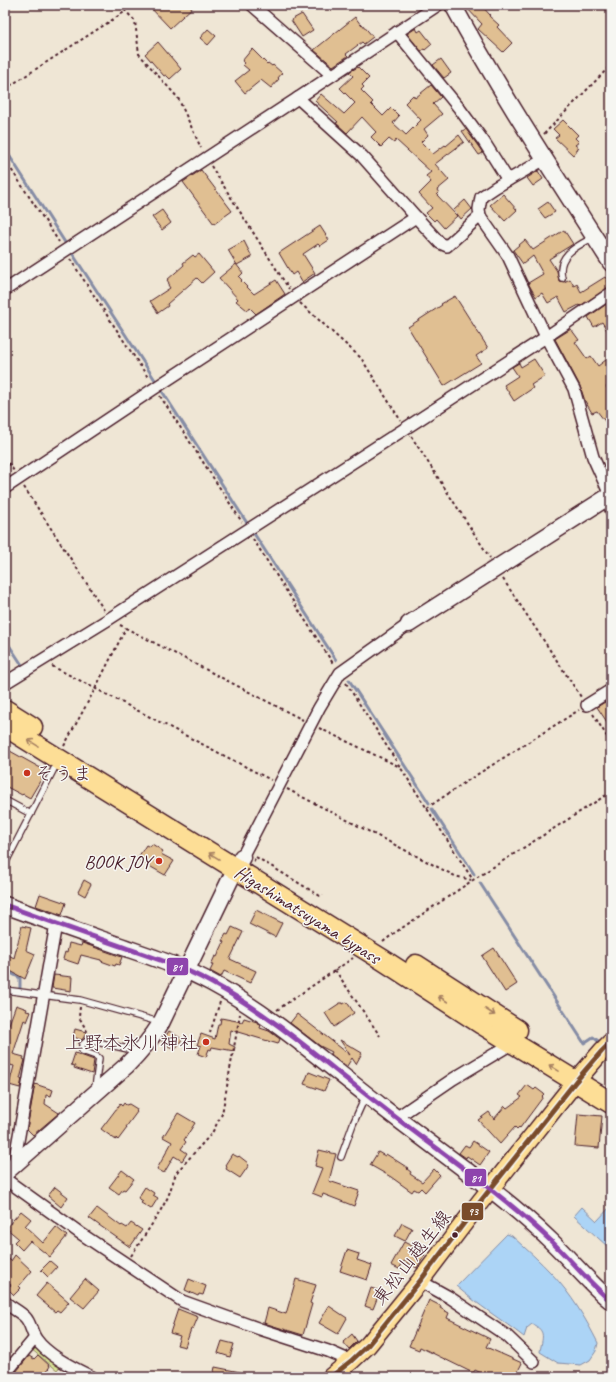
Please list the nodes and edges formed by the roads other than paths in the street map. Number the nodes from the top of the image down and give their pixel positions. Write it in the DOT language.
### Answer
graph roads {
  1 [pos="252,5"];
  2 [pos="438,5"];
  3 [pos="453,5"];
  4 [pos="398,32"];
  5 [pos="332,75"];
  6 [pos="298,98"];
  7 [pos="545,159"];
  8 [pos="508,180"];
  9 [pos="480,216"];
  10 [pos="416,218"];
  11 [pos="594,236"];
  12 [pos="611,263"];
  13 [pos="562,278"];
  14 [pos="5,290"];
  15 [pos="611,293"];
  16 [pos="546,337"];
  17 [pos="5,488"];
  18 [pos="610,501"];
  19 [pos="409,624"];
  20 [pos="5,683"];
  21 [pos="611,690"];
  22 [pos="587,705"];
  23 [pos="5,710"];
  24 [pos="5,726"];
  25 [pos="61,753"];
  26 [pos="5,800"];
  27 [pos="31,814"];
  28 [pos="5,864"];
  29 [pos="244,866"];
  30 [pos="5,905"];
  31 [pos="56,924"];
  32 [pos="373,946"];
  33 [pos="186,971"];
  34 [pos="5,990"];
  35 [pos="44,995"];
  36 [pos="161,1023"];
  37 [pos="611,1042"];
  38 [pos="513,1043"];
  39 [pos="140,1052"];
  40 [pos="581,1076"];
  41 [pos="611,1086"];
  42 [pos="95,1094"];
  43 [pos="366,1095"];
  44 [pos="611,1103"];
  45 [pos="396,1118"];
  46 [pos="341,1158"];
  47 [pos="10,1169"];
  48 [pos="5,1179"];
  49 [pos="490,1189"];
  50 [pos="420,1281"];
  51 [pos="611,1301"];
  52 [pos="5,1302"];
  53 [pos="35,1338"];
  54 [pos="352,1361"];
  55 [pos="534,1362"];
  56 [pos="5,1374"];
  57 [pos="92,1377"];
  58 [pos="331,1377"];
  1 -- 5 [label="street"];
  2 -- 4 [label="street"];
  3 -- 7 [label="street"];
  4 -- 5 [label="street"];
  4 -- 8 [label="street"];
  5 -- 6 [label="street"];
  6 -- 10 [label="street"];
  6 -- 14 [label="street"];
  7 -- 8 [label="street"];
  7 -- 11 [label="street"];
  8 -- 9 [label="street"];
  9 -- 10 [label="street"];
  9 -- 16 [label="street"];
  10 -- 17 [label="street"];
  11 -- 12 [label="street"];
  11 -- 13 [label="lane"];
  15 -- 16 [label="street"];
  16 -- 18 [label="street"];
  16 -- 20 [label="street"];
  18 -- 19 [label="street"];
  19 -- 29 [label="street"];
  21 -- 22 [label="street"];
  23 -- 25 [label="highway, Higashimatsuyama bypass"];
  25 -- 24 [label="highway, Higashimatsuyama bypass, one-way"];
  25 -- 27 [label="lane"];
  25 -- 29 [label="highway, Higashimatsuyama bypass"];
  26 -- 27 [label="lane"];
  27 -- 28 [label="lane"];
  29 -- 32 [label="highway, Higashimatsuyama bypass"];
  29 -- 33 [label="street"];
  30 -- 31 [label="street"];
  31 -- 33 [label="street"];
  31 -- 35 [label="street"];
  38 -- 32 [label="highway, Higashimatsuyama bypass, one-way"];
  32 -- 40 [label="highway, Higashimatsuyama bypass, one-way"];
  33 -- 36 [label="street"];
  33 -- 43 [label="street"];
  34 -- 35 [label="lane"];
  35 -- 36 [label="lane"];
  35 -- 47 [label="street"];
  36 -- 39 [label="street"];
  37 -- 40 [label="main road, 東松山越生線"];
  40 -- 38 [label="highway, Higashimatsuyama bypass, one-way"];
  38 -- 45 [label="street"];
  39 -- 42 [label="street"];
  39 -- 42 [label="lane"];
  40 -- 41 [label="highway, Higashimatsuyama bypass"];
  40 -- 44 [label="highway, Higashimatsuyama bypass"];
  40 -- 49 [label="main road, 東松山越生線"];
  42 -- 47 [label="street"];
  43 -- 45 [label="street"];
  43 -- 46 [label="lane"];
  45 -- 49 [label="street"];
  48 -- 54 [label="street"];
  49 -- 50 [label="main road, 東松山越生線"];
  49 -- 51 [label="street"];
  50 -- 54 [label="main road, 東松山越生線"];
  50 -- 55 [label="street"];
  52 -- 53 [label="street"];
  53 -- 56 [label="street"];
  53 -- 57 [label="street"];
  54 -- 58 [label="main road, 東松山越生線"];
}
